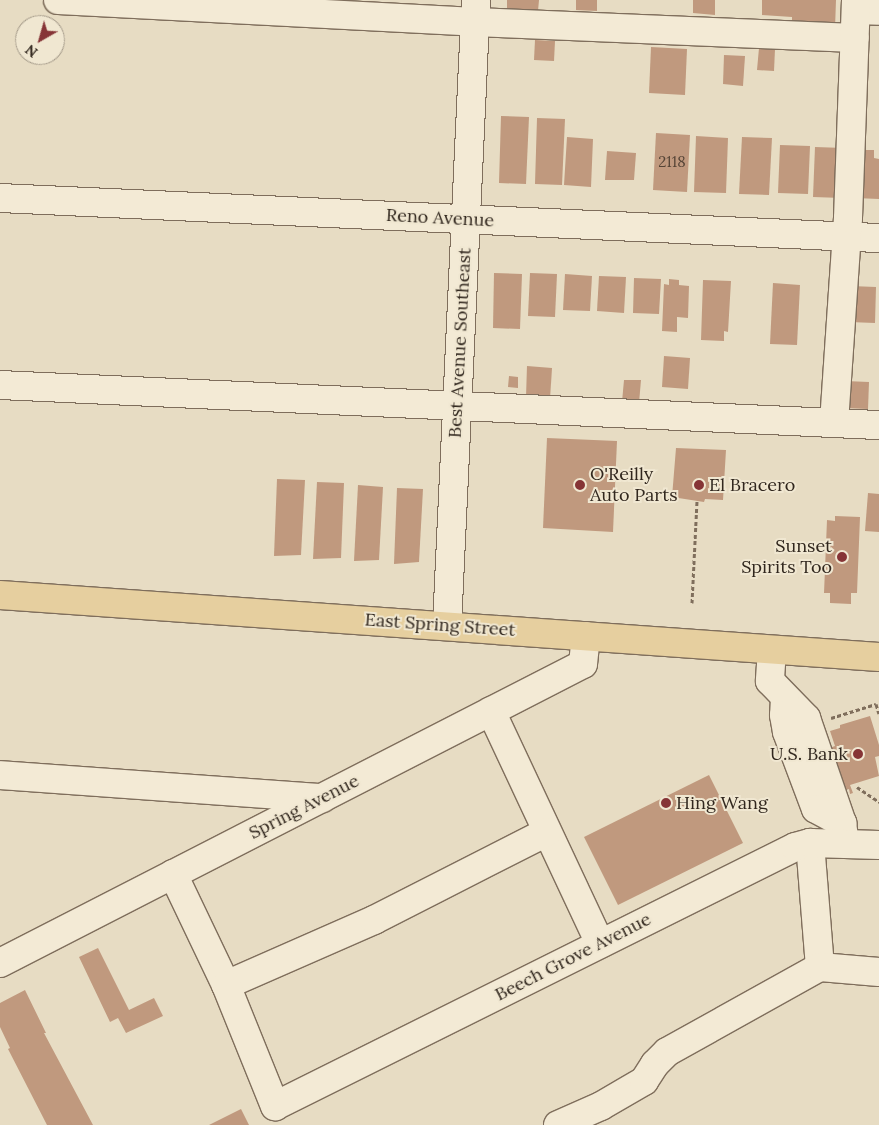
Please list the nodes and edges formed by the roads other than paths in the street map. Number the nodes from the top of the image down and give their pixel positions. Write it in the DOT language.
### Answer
graph roads {
  1 [pos="58,0"];
  2 [pos="864,7"];
  3 [pos="476,11"];
  4 [pos="855,38"];
  5 [pos="0,198"];
  6 [pos="466,219"];
  7 [pos="846,237"];
  8 [pos="879,238"];
  9 [pos="0,385"];
  10 [pos="457,405"];
  11 [pos="834,423"];
  12 [pos="879,425"];
  13 [pos="0,595"];
  14 [pos="447,626"];
  15 [pos="586,636"];
  16 [pos="772,650"];
  17 [pos="879,657"];
  18 [pos="491,711"];
  19 [pos="0,776"];
  20 [pos="322,798"];
  21 [pos="547,832"];
  22 [pos="843,834"];
  23 [pos="810,843"];
  24 [pos="879,845"];
  25 [pos="172,874"];
  26 [pos="600,944"];
  27 [pos="0,963"];
  28 [pos="820,967"];
  29 [pos="879,972"];
  30 [pos="226,985"];
  31 [pos="558,1125"];
  1 -- 3 [label="street"];
  2 -- 4 [label="street"];
  3 -- 4 [label="street"];
  3 -- 6 [label="street, Best Avenue Southeast"];
  4 -- 7 [label="street"];
  5 -- 6 [label="street, Reno Avenue"];
  6 -- 7 [label="street, Reno Avenue"];
  6 -- 10 [label="street, Best Avenue Southeast"];
  7 -- 8 [label="street, Reno Avenue"];
  7 -- 11 [label="street"];
  9 -- 10 [label="street"];
  10 -- 11 [label="street"];
  10 -- 14 [label="street, Best Avenue Southeast"];
  11 -- 12 [label="street"];
  13 -- 14 [label="main road, East Spring Street"];
  14 -- 15 [label="main road, East Spring Street"];
  15 -- 16 [label="main road, East Spring Street"];
  15 -- 18 [label="street, Spring Avenue"];
  16 -- 17 [label="main road, East Spring Street"];
  16 -- 22 [label="street"];
  18 -- 20 [label="street, Spring Avenue"];
  18 -- 21 [label="street"];
  19 -- 20 [label="street"];
  20 -- 25 [label="street, Spring Avenue"];
  21 -- 26 [label="street"];
  21 -- 30 [label="street"];
  22 -- 23 [label="street, Beech Grove Avenue"];
  22 -- 24 [label="street, Beech Grove Avenue"];
  23 -- 26 [label="street, Beech Grove Avenue"];
  23 -- 28 [label="street"];
  25 -- 27 [label="street, Spring Avenue"];
  25 -- 30 [label="street"];
  26 -- 30 [label="street, Beech Grove Avenue"];
  28 -- 29 [label="street"];
  28 -- 31 [label="street"];
}
